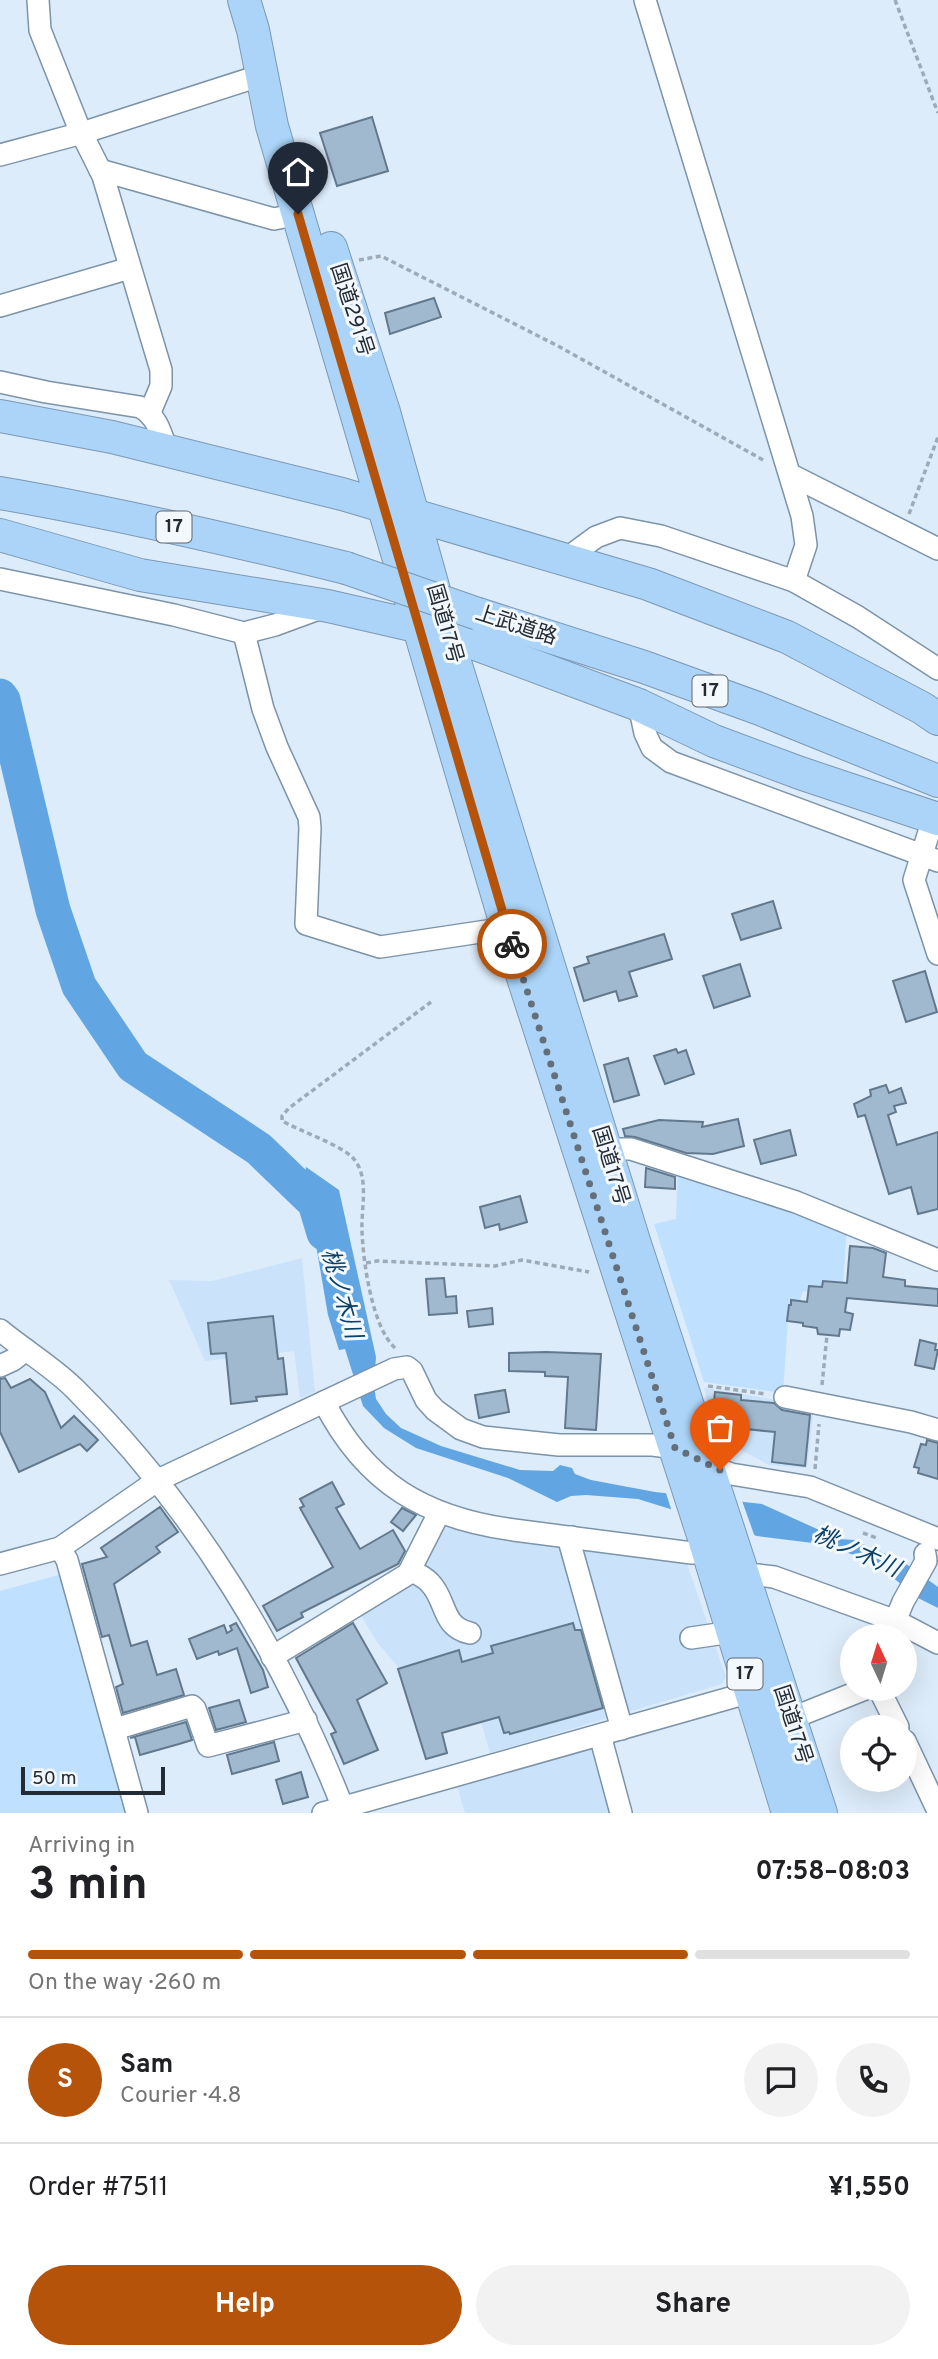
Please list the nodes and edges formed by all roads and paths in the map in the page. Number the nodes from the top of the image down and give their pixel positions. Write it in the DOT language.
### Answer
graph roads {
  1 [pos="38,0"];
  2 [pos="244,0"];
  3 [pos="645,0"];
  4 [pos="895,0"];
  5 [pos="253,30"];
  6 [pos="262,75"];
  7 [pos="938,113"];
  8 [pos="82,133"];
  9 [pos="0,155"];
  10 [pos="100,170"];
  11 [pos="298,214"];
  12 [pos="337,267"];
  13 [pos="130,268"];
  14 [pos="0,306"];
  15 [pos="0,382"];
  16 [pos="150,412"];
  17 [pos="0,416"];
  18 [pos="938,437"];
  19 [pos="167,451"];
  20 [pos="791,475"];
  21 [pos="0,494"];
  22 [pos="398,510"];
  23 [pos="902,531"];
  24 [pos="0,536"];
  25 [pos="938,549"];
  26 [pos="566,559"];
  27 [pos="0,579"];
  28 [pos="794,581"];
  29 [pos="328,606"];
  30 [pos="432,630"];
  31 [pos="244,633"];
  32 [pos="938,668"];
  33 [pos="639,705"];
  34 [pos="938,719"];
  35 [pos="938,781"];
  36 [pos="934,826"];
  37 [pos="929,858"];
  38 [pos="507,929"];
  39 [pos="938,954"];
  40 [pos="431,1002"];
  41 [pos="606,1153"];
  42 [pos="938,1259"];
  43 [pos="366,1263"];
  44 [pos="589,1272"];
  45 [pos="0,1330"];
  46 [pos="26,1350"];
  47 [pos="0,1366"];
  48 [pos="400,1368"];
  49 [pos="704,1385"];
  50 [pos="785,1397"];
  51 [pos="324,1402"];
  52 [pos="938,1430"];
  53 [pos="675,1448"];
  54 [pos="702,1479"];
  55 [pos="158,1480"];
  56 [pos="439,1513"];
  57 [pos="572,1536"];
  58 [pos="714,1542"];
  59 [pos="931,1542"];
  60 [pos="60,1548"];
  61 [pos="0,1564"];
  62 [pos="412,1570"];
  63 [pos="743,1579"];
  64 [pos="896,1620"];
  65 [pos="732,1632"];
  66 [pos="470,1633"];
  67 [pos="691,1638"];
  68 [pos="938,1643"];
  69 [pos="272,1657"];
  70 [pos="751,1692"];
  71 [pos="840,1699"];
  72 [pos="790,1719"];
  73 [pos="306,1720"];
  74 [pos="115,1729"];
  75 [pos="622,1729"];
  76 [pos="600,1735"];
  77 [pos="917,1766"];
  78 [pos="337,1811"];
  79 [pos="938,1811"];
  80 [pos="137,1813"];
  81 [pos="621,1813"];
  82 [pos="788,1813"];
  83 [pos="821,1813"];
  1 -- 8 [label="street"];
  2 -- 5 [label="highway, 国道291号"];
  3 -- 20 [label="street"];
  4 -- 7 [label="path"];
  5 -- 6 [label="highway, 国道291号"];
  5 -- 12 [label="highway, 国道291号"];
  6 -- 8 [label="street"];
  6 -- 11 [label="highway, 国道291号"];
  8 -- 9 [label="street"];
  8 -- 10 [label="street"];
  10 -- 11 [label="street"];
  10 -- 13 [label="street"];
  11 -- 22 [label="highway, 国道291号"];
  12 -- 20 [label="path"];
  12 -- 22 [label="highway, 国道291号"];
  13 -- 14 [label="street"];
  13 -- 16 [label="street"];
  15 -- 16 [label="street"];
  16 -- 19 [label="street"];
  17 -- 19 [label="highway"];
  18 -- 23 [label="path"];
  19 -- 22 [label="highway"];
  20 -- 23 [label="street"];
  20 -- 28 [label="street"];
  21 -- 35 [label="highway, 上武道路 / 17, bridge"];
  22 -- 26 [label="highway"];
  22 -- 30 [label="highway, 国道17号 / 17"];
  23 -- 25 [label="street"];
  24 -- 29 [label="highway"];
  26 -- 28 [label="street"];
  26 -- 34 [label="highway"];
  27 -- 31 [label="street"];
  28 -- 32 [label="street"];
  29 -- 30 [label="highway"];
  29 -- 31 [label="street"];
  30 -- 33 [label="highway"];
  30 -- 38 [label="highway, 国道17号 / 17"];
  30 -- 41 [label="highway, 国道17号 / 17"];
  31 -- 38 [label="street"];
  33 -- 36 [label="highway"];
  33 -- 37 [label="street"];
  36 -- 37 [label="street"];
  37 -- 39 [label="street"];
  38 -- 53 [label="highway, 国道17号 / 17"];
  40 -- 43 [label="path"];
  41 -- 42 [label="street"];
  41 -- 54 [label="highway, 国道17号 / 17"];
  43 -- 44 [label="path"];
  43 -- 48 [label="path"];
  45 -- 46 [label="street"];
  46 -- 47 [label="street"];
  46 -- 55 [label="street"];
  48 -- 51 [label="street"];
  48 -- 53 [label="street"];
  49 -- 50 [label="path"];
  50 -- 52 [label="street"];
  51 -- 55 [label="street"];
  51 -- 56 [label="street"];
  53 -- 54 [label="highway, 国道17号 / 17"];
  54 -- 58 [label="highway, 国道17号 / 17"];
  54 -- 59 [label="street"];
  55 -- 60 [label="street"];
  55 -- 69 [label="street"];
  56 -- 57 [label="street"];
  56 -- 62 [label="street"];
  57 -- 58 [label="street"];
  57 -- 75 [label="street"];
  58 -- 63 [label="highway, 国道17号 / 17"];
  58 -- 65 [label="highway, 国道17号 / 17"];
  59 -- 64 [label="street"];
  60 -- 61 [label="street"];
  60 -- 74 [label="street"];
  62 -- 66 [label="street"];
  62 -- 69 [label="street"];
  63 -- 64 [label="street"];
  63 -- 72 [label="highway, 国道17号 / 17"];
  64 -- 68 [label="street"];
  65 -- 67 [label="street"];
  65 -- 70 [label="highway, 国道17号 / 17"];
  69 -- 73 [label="street"];
  70 -- 75 [label="street"];
  70 -- 82 [label="highway, 国道17号 / 17"];
  71 -- 72 [label="street"];
  72 -- 83 [label="highway, 国道17号 / 17"];
  73 -- 74 [label="street"];
  73 -- 78 [label="street"];
  74 -- 80 [label="street"];
  75 -- 76 [label="street"];
  76 -- 78 [label="street"];
  76 -- 81 [label="street"];
  77 -- 79 [label="street"];
}
